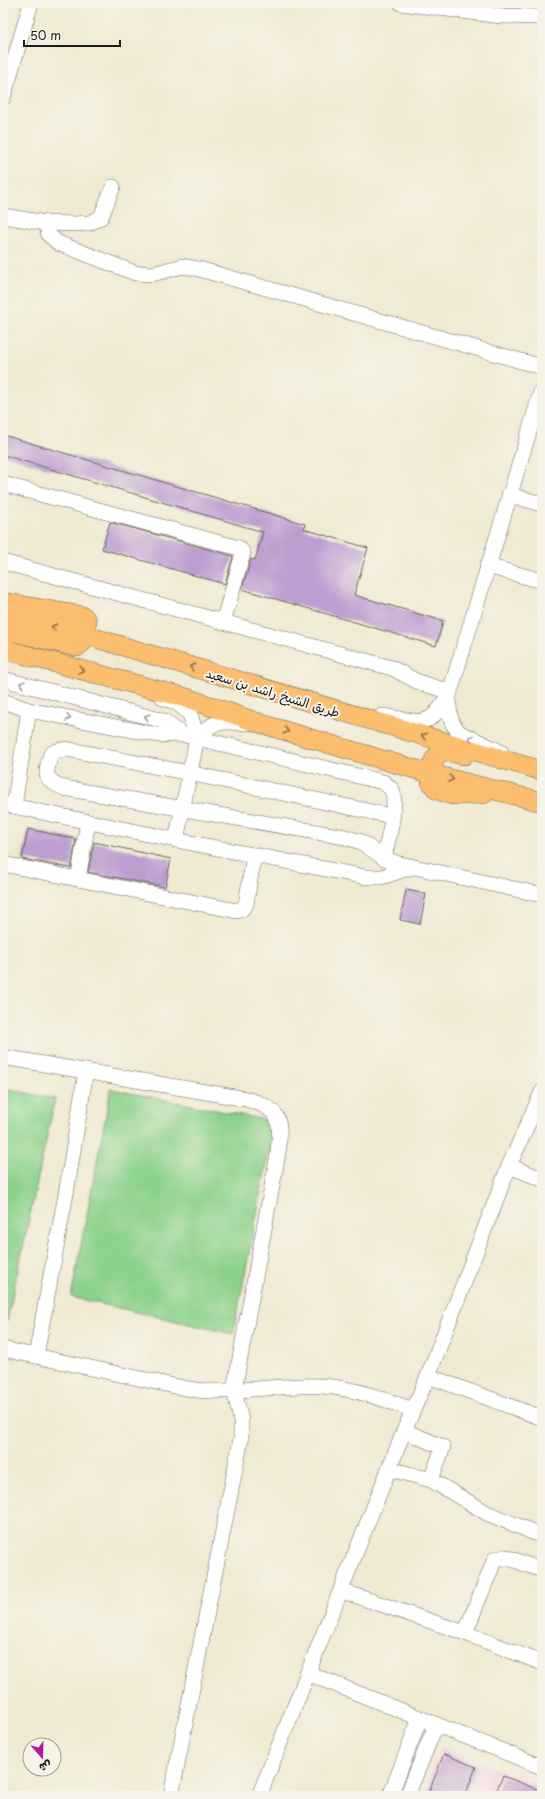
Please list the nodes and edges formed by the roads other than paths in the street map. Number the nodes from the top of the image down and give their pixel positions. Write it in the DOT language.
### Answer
graph roads {
  1 [pos="32,3"];
  2 [pos="401,3"];
  3 [pos="502,10"];
  4 [pos="542,17"];
  5 [pos="3,98"];
  6 [pos="113,187"];
  7 [pos="3,216"];
  8 [pos="46,223"];
  9 [pos="542,366"];
  10 [pos="542,389"];
  11 [pos="3,484"];
  12 [pos="509,495"];
  13 [pos="542,504"];
  14 [pos="3,562"];
  15 [pos="488,566"];
  16 [pos="542,581"];
  17 [pos="3,602"];
  18 [pos="3,614"];
  19 [pos="223,622"];
  20 [pos="3,634"];
  21 [pos="85,635"];
  22 [pos="3,649"];
  23 [pos="100,675"];
  24 [pos="3,679"];
  25 [pos="450,692"];
  26 [pos="3,701"];
  27 [pos="29,710"];
  28 [pos="354,716"];
  29 [pos="262,724"];
  30 [pos="181,734"];
  31 [pos="197,738"];
  32 [pos="517,763"];
  33 [pos="542,771"];
  34 [pos="189,773"];
  35 [pos="431,774"];
  36 [pos="542,802"];
  37 [pos="8,805"];
  38 [pos="182,808"];
  39 [pos="392,816"];
  40 [pos="88,822"];
  41 [pos="176,840"];
  42 [pos="254,855"];
  43 [pos="384,858"];
  44 [pos="3,864"];
  45 [pos="412,867"];
  46 [pos="78,879"];
  47 [pos="542,895"];
  48 [pos="3,1057"];
  49 [pos="86,1071"];
  50 [pos="542,1092"];
  51 [pos="509,1166"];
  52 [pos="542,1179"];
  53 [pos="3,1349"];
  54 [pos="36,1356"];
  55 [pos="428,1376"];
  56 [pos="234,1390"];
  57 [pos="413,1410"];
  58 [pos="542,1418"];
  59 [pos="404,1431"];
  60 [pos="390,1469"];
  61 [pos="432,1480"];
  62 [pos="542,1536"];
  63 [pos="536,1568"];
  64 [pos="342,1591"];
  65 [pos="465,1633"];
  66 [pos="542,1662"];
  67 [pos="307,1673"];
  68 [pos="420,1718"];
  69 [pos="433,1731"];
  70 [pos="406,1753"];
  71 [pos="542,1767"];
  72 [pos="171,1796"];
  73 [pos="259,1796"];
  74 [pos="390,1796"];
  75 [pos="407,1796"];
  1 -- 5 [label="street"];
  2 -- 3 [label="street"];
  3 -- 4 [label="street"];
  6 -- 8 [label="street"];
  7 -- 8 [label="street"];
  8 -- 9 [label="street"];
  10 -- 12 [label="street"];
  11 -- 19 [label="street"];
  12 -- 13 [label="street"];
  12 -- 15 [label="street"];
  14 -- 19 [label="street"];
  15 -- 16 [label="street"];
  15 -- 25 [label="street"];
  17 -- 21 [label="main road"];
  21 -- 18 [label="main road, طريق الشيخ راشد بن سعيد, one-way"];
  19 -- 25 [label="street"];
  20 -- 21 [label="main road"];
  28 -- 21 [label="main road, طريق الشيخ راشد بن سعيد, one-way"];
  22 -- 23 [label="main road, one-way"];
  23 -- 29 [label="main road"];
  23 -- 31 [label="street"];
  30 -- 24 [label="street, one-way"];
  25 -- 28 [label="street"];
  32 -- 25 [label="street, one-way"];
  26 -- 27 [label="street"];
  27 -- 30 [label="street, one-way"];
  27 -- 37 [label="street"];
  32 -- 28 [label="main road, طريق الشيخ راشد بن سعيد, one-way"];
  29 -- 31 [label="street"];
  29 -- 35 [label="main road, one-way"];
  30 -- 31 [label="street"];
  31 -- 34 [label="street"];
  31 -- 39 [label="street"];
  32 -- 33 [label="main road, طريق الشيخ راشد بن سعيد"];
  32 -- 35 [label="main road"];
  34 -- 38 [label="street"];
  34 -- 38 [label="street"];
  34 -- 39 [label="street"];
  35 -- 36 [label="main road, one-way"];
  37 -- 40 [label="street"];
  38 -- 41 [label="street"];
  38 -- 43 [label="street"];
  39 -- 43 [label="street"];
  40 -- 41 [label="street"];
  40 -- 46 [label="street"];
  41 -- 42 [label="street"];
  42 -- 45 [label="street"];
  42 -- 46 [label="street"];
  43 -- 45 [label="street"];
  44 -- 46 [label="street"];
  45 -- 47 [label="street"];
  48 -- 49 [label="street"];
  49 -- 54 [label="street"];
  49 -- 56 [label="street"];
  50 -- 51 [label="street"];
  51 -- 52 [label="street"];
  51 -- 55 [label="street"];
  53 -- 54 [label="street"];
  54 -- 56 [label="street"];
  55 -- 57 [label="street"];
  55 -- 58 [label="street"];
  56 -- 57 [label="street"];
  56 -- 72 [label="street"];
  57 -- 59 [label="street"];
  59 -- 60 [label="street"];
  59 -- 61 [label="street"];
  60 -- 61 [label="street"];
  60 -- 64 [label="street"];
  61 -- 62 [label="street"];
  63 -- 65 [label="street"];
  64 -- 65 [label="street"];
  64 -- 67 [label="street"];
  65 -- 66 [label="street"];
  67 -- 68 [label="street"];
  67 -- 73 [label="street"];
  68 -- 69 [label="street"];
  68 -- 70 [label="street"];
  69 -- 70 [label="street"];
  69 -- 71 [label="street"];
  69 -- 75 [label="street"];
  70 -- 74 [label="street"];
}
